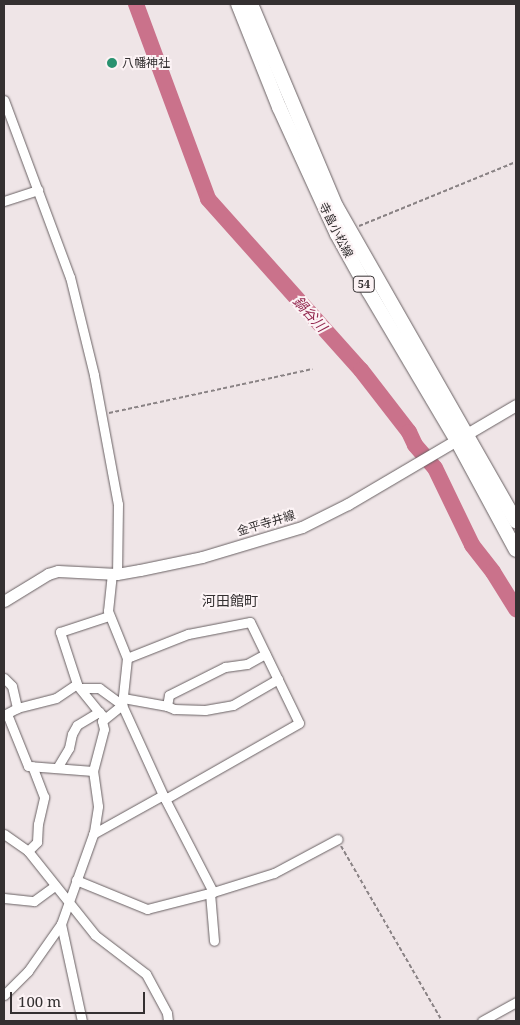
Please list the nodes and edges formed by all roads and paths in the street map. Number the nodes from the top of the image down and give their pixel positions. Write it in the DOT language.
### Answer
graph roads {
  1 [pos="243,4"];
  2 [pos="4,100"];
  3 [pos="516,162"];
  4 [pos="38,190"];
  5 [pos="4,201"];
  6 [pos="349,230"];
  7 [pos="312,369"];
  8 [pos="516,405"];
  9 [pos="103,414"];
  10 [pos="461,436"];
  11 [pos="516,521"];
  12 [pos="516,550"];
  13 [pos="114,574"];
  14 [pos="4,601"];
  15 [pos="109,616"];
  16 [pos="265,654"];
  17 [pos="126,658"];
  18 [pos="4,678"];
  19 [pos="278,679"];
  20 [pos="79,686"];
  21 [pos="122,702"];
  22 [pos="168,706"];
  23 [pos="17,708"];
  24 [pos="5,714"];
  25 [pos="102,715"];
  26 [pos="32,766"];
  27 [pos="57,768"];
  28 [pos="93,771"];
  29 [pos="164,797"];
  30 [pos="4,834"];
  31 [pos="93,834"];
  32 [pos="338,840"];
  33 [pos="28,851"];
  34 [pos="76,880"];
  35 [pos="55,886"];
  36 [pos="212,893"];
  37 [pos="4,898"];
  38 [pos="68,901"];
  39 [pos="61,924"];
  40 [pos="214,941"];
  41 [pos="4,995"];
  42 [pos="516,1002"];
  43 [pos="82,1021"];
  44 [pos="168,1021"];
  45 [pos="442,1021"];
  46 [pos="482,1021"];
  1 -- 6 [label="main road, 寺畠小松線 / 54"];
  1 -- 10 [label="main road, 寺畠小松線 / 54"];
  2 -- 4 [label="street"];
  3 -- 6 [label="path"];
  4 -- 5 [label="street"];
  4 -- 9 [label="street"];
  6 -- 10 [label="main road, 寺畠小松線 / 54"];
  7 -- 9 [label="path"];
  8 -- 10 [label="main road, 金平寺井線"];
  9 -- 13 [label="street"];
  10 -- 11 [label="main road, 寺畠小松線 / 54"];
  10 -- 12 [label="main road, 寺畠小松線 / 54"];
  10 -- 13 [label="main road, 金平寺井線"];
  13 -- 14 [label="main road, 金平寺井線"];
  13 -- 15 [label="street"];
  15 -- 17 [label="street"];
  15 -- 20 [label="street"];
  16 -- 17 [label="street"];
  16 -- 19 [label="street"];
  16 -- 22 [label="street"];
  17 -- 21 [label="street"];
  18 -- 23 [label="street"];
  19 -- 22 [label="street"];
  19 -- 29 [label="street"];
  20 -- 21 [label="street"];
  20 -- 23 [label="street"];
  20 -- 25 [label="street"];
  21 -- 22 [label="street"];
  21 -- 25 [label="street"];
  21 -- 29 [label="street"];
  23 -- 24 [label="street"];
  24 -- 26 [label="street"];
  25 -- 27 [label="street"];
  25 -- 28 [label="street"];
  26 -- 27 [label="street"];
  26 -- 33 [label="street"];
  27 -- 28 [label="street"];
  28 -- 31 [label="street"];
  29 -- 31 [label="street"];
  29 -- 36 [label="street"];
  30 -- 33 [label="street"];
  31 -- 34 [label="street"];
  32 -- 36 [label="street"];
  32 -- 45 [label="path"];
  33 -- 35 [label="street"];
  34 -- 36 [label="street"];
  34 -- 38 [label="street"];
  35 -- 37 [label="street"];
  35 -- 38 [label="street"];
  36 -- 40 [label="street"];
  38 -- 39 [label="street"];
  38 -- 44 [label="street"];
  39 -- 41 [label="street"];
  39 -- 43 [label="street"];
  42 -- 46 [label="street"];
}
